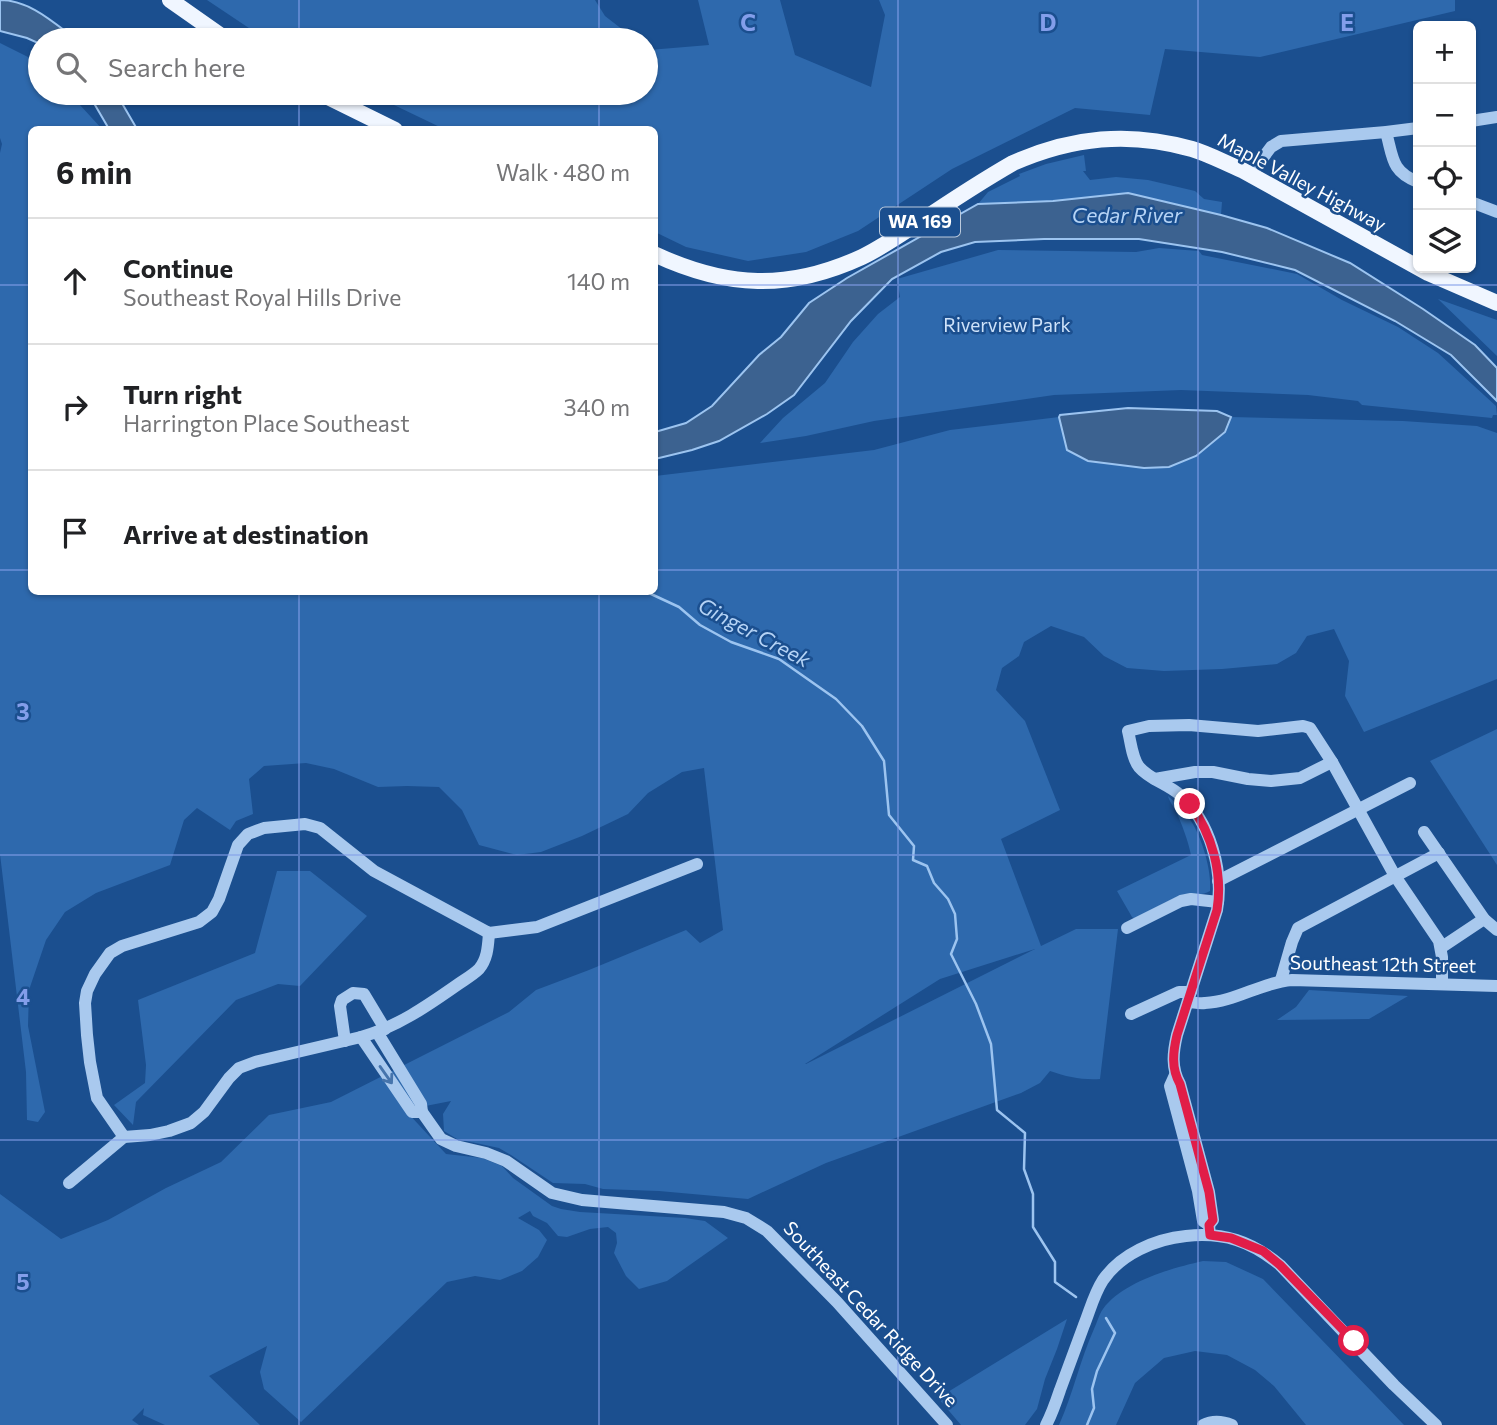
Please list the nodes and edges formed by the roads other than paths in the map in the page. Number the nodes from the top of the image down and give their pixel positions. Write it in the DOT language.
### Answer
graph roads {
  1 [pos="170,0"];
  2 [pos="210,28"];
  3 [pos="344,105"];
  4 [pos="1497,117"];
  5 [pos="1476,120"];
  6 [pos="387,126"];
  7 [pos="1413,129"];
  8 [pos="1386,132"];
  9 [pos="1250,175"];
  10 [pos="1413,180"];
  11 [pos="1476,204"];
  12 [pos="1497,212"];
  13 [pos="658,256"];
  14 [pos="1497,303"];
  15 [pos="1332,762"];
  16 [pos="1155,779"];
  17 [pos="1410,783"];
  18 [pos="1358,810"];
  19 [pos="1424,832"];
  20 [pos="1439,853"];
  21 [pos="696,864"];
  22 [pos="1395,876"];
  23 [pos="1218,881"];
  24 [pos="1218,902"];
  25 [pos="1484,919"];
  26 [pos="1127,928"];
  27 [pos="1497,930"];
  28 [pos="489,933"];
  29 [pos="1442,947"];
  30 [pos="1281,981"];
  31 [pos="1442,984"];
  32 [pos="1497,986"];
  33 [pos="1189,997"];
  34 [pos="1131,1014"];
  35 [pos="381,1031"];
  36 [pos="361,1037"];
  37 [pos="345,1041"];
  38 [pos="422,1112"];
  39 [pos="124,1137"];
  40 [pos="69,1183"];
  41 [pos="1210,1230"];
  42 [pos="1228,1423"];
  43 [pos="947,1425"];
  44 [pos="1046,1425"];
  45 [pos="1203,1425"];
  46 [pos="1436,1425"];
  1 -- 2 [label="main road"];
  3 -- 6 [label="main road"];
  4 -- 5 [label="street"];
  7 -- 8 [label="street"];
  8 -- 9 [label="street"];
  8 -- 10 [label="street"];
  9 -- 13 [label="main road, Maple Valley Highway / WA 169"];
  9 -- 14 [label="main road, Maple Valley Highway / WA 169"];
  11 -- 12 [label="street"];
  15 -- 16 [label="street"];
  15 -- 16 [label="street"];
  15 -- 18 [label="street"];
  16 -- 23 [label="street"];
  17 -- 18 [label="street"];
  18 -- 22 [label="street"];
  18 -- 23 [label="street"];
  19 -- 20 [label="street"];
  20 -- 22 [label="street"];
  20 -- 25 [label="street"];
  21 -- 28 [label="street"];
  22 -- 29 [label="street"];
  22 -- 30 [label="street"];
  23 -- 24 [label="street"];
  24 -- 26 [label="street"];
  24 -- 33 [label="street"];
  25 -- 27 [label="street"];
  25 -- 29 [label="street"];
  28 -- 35 [label="street"];
  28 -- 39 [label="street"];
  29 -- 31 [label="street"];
  30 -- 31 [label="street, Southeast 12th Street"];
  30 -- 33 [label="street, Southeast 12th Street"];
  31 -- 32 [label="street, Southeast 12th Street"];
  33 -- 34 [label="street, Southeast 12th Street"];
  33 -- 41 [label="street"];
  35 -- 36 [label="street"];
  35 -- 37 [label="street, Southeast Cedar Ridge Drive"];
  35 -- 38 [label="street, Southeast Cedar Ridge Drive"];
  36 -- 37 [label="street"];
  36 -- 38 [label="street, Southeast Cedar Ridge Drive, one-way"];
  37 -- 39 [label="street"];
  38 -- 43 [label="street, Southeast Cedar Ridge Drive"];
  39 -- 40 [label="street"];
  41 -- 44 [label="street"];
  41 -- 46 [label="street"];
  42 -- 45 [label="street"];
}
